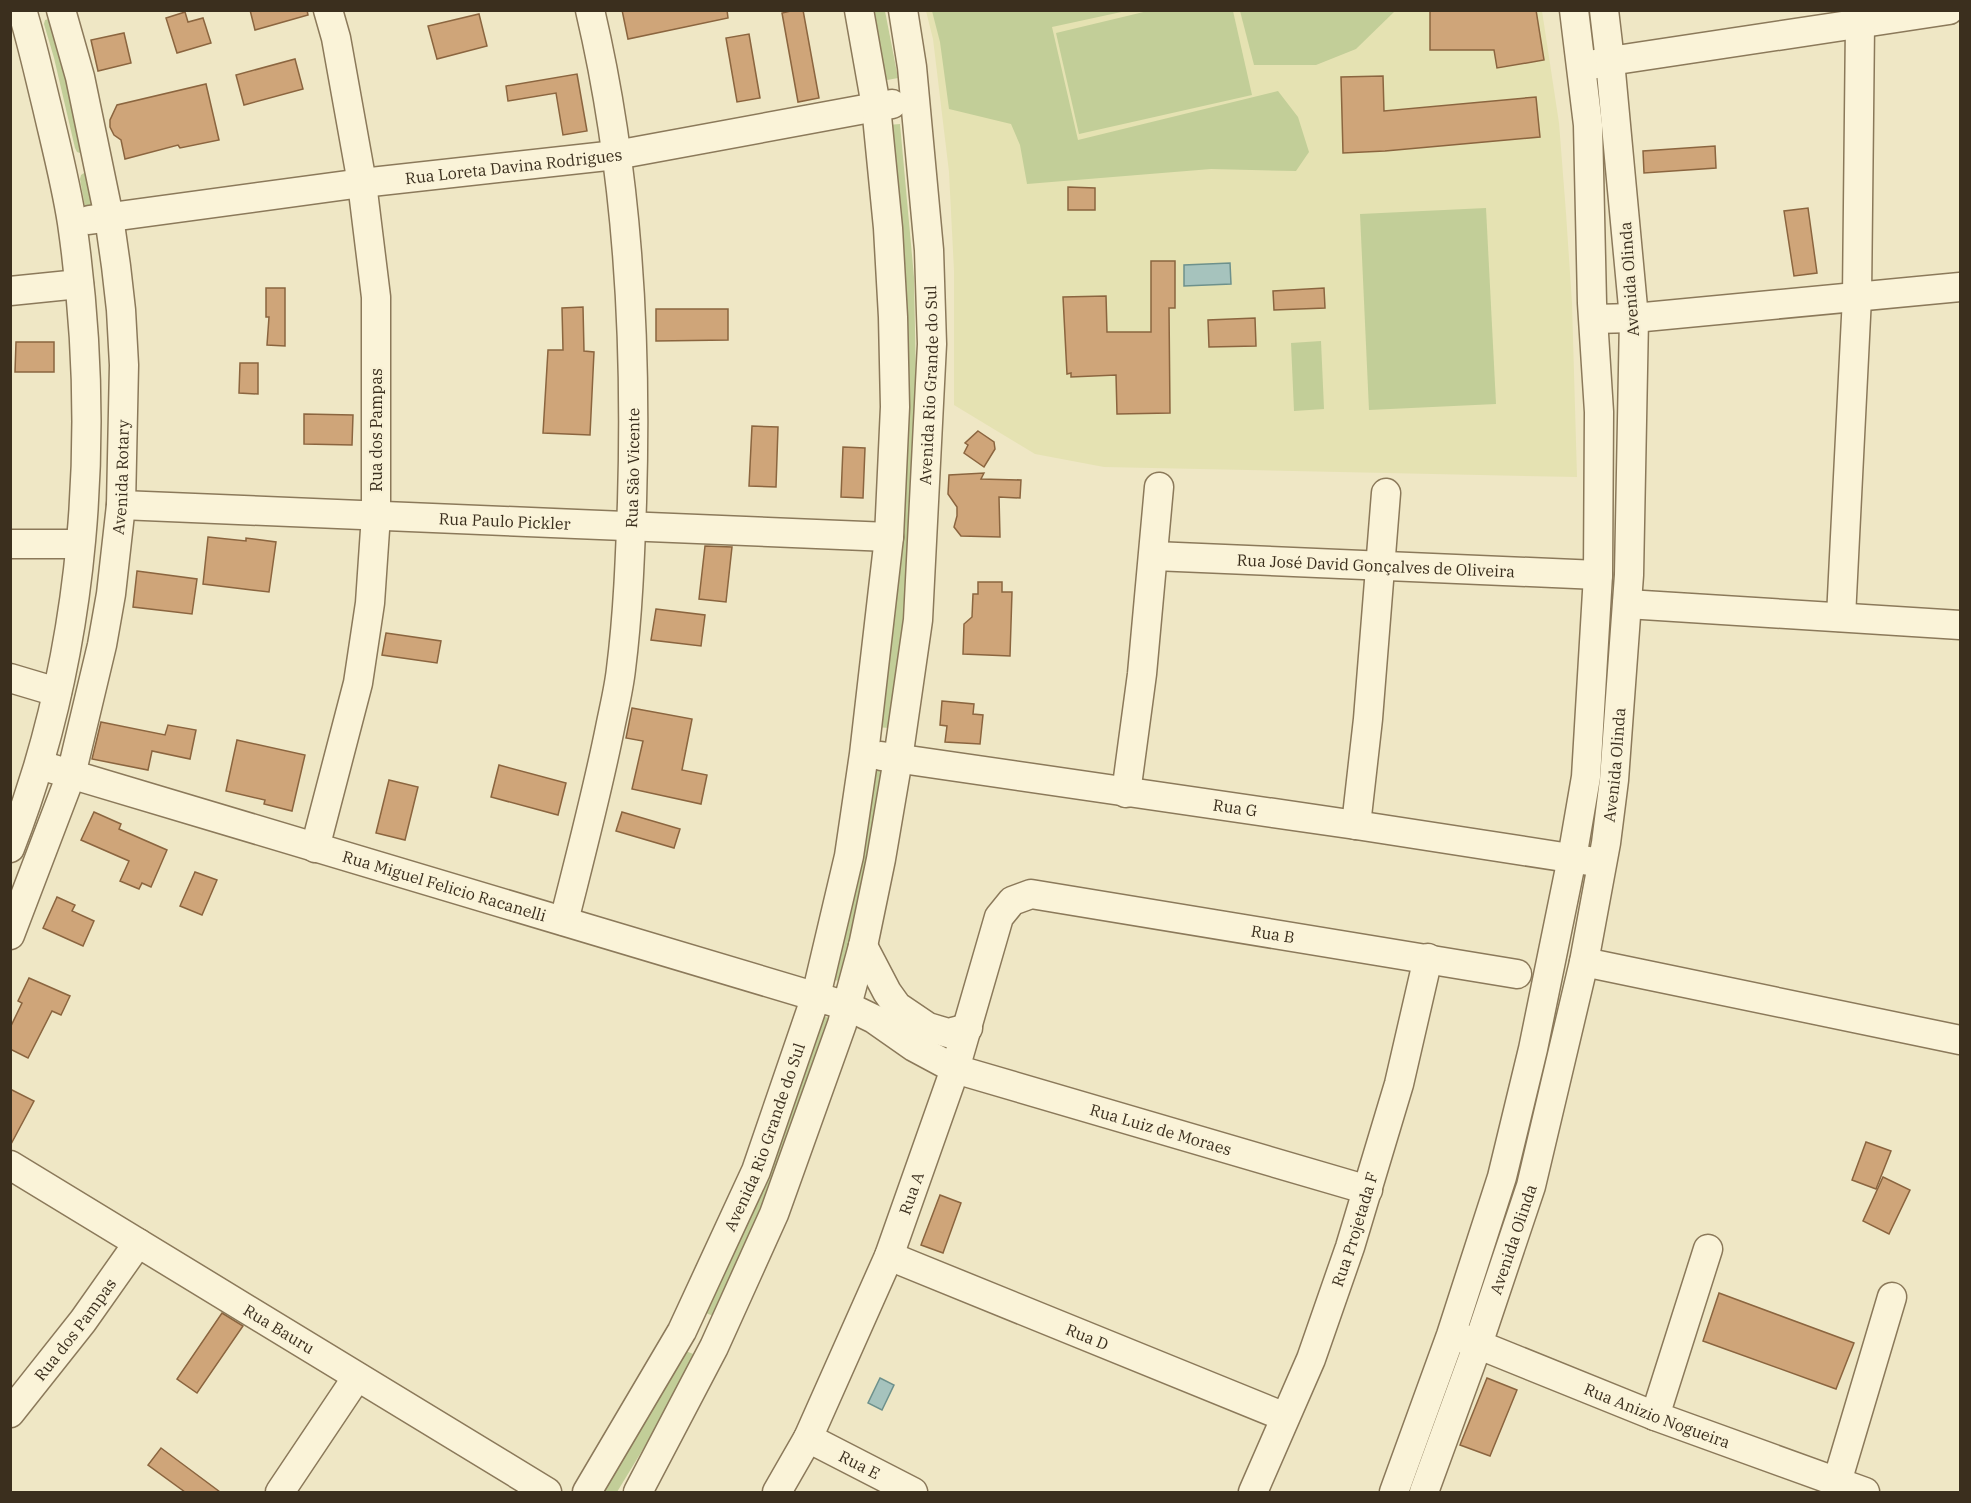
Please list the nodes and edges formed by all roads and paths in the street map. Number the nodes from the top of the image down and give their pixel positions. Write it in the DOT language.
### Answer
graph roads {
  1 [pos="56,10"];
  2 [pos="62,10"];
  3 [pos="328,10"];
  4 [pos="590,10"];
  5 [pos="859,10"];
  6 [pos="903,10"];
  7 [pos="1574,10"];
  8 [pos="1604,10"];
  9 [pos="1949,10"];
  10 [pos="24,14"];
  11 [pos="1860,24"];
  12 [pos="1610,61"];
  13 [pos="1580,68"];
  14 [pos="915,101"];
  15 [pos="876,106"];
  16 [pos="616,155"];
  17 [pos="96,159"];
  18 [pos="62,167"];
  19 [pos="362,183"];
  20 [pos="109,217"];
  21 [pos="72,223"];
  22 [pos="79,284"];
  23 [pos="1960,287"];
  24 [pos="10,291"];
  25 [pos="1857,297"];
  26 [pos="1634,318"];
  27 [pos="1594,319"];
  28 [pos="1631,462"];
  29 [pos="1597,464"];
  30 [pos="1159,487"];
  31 [pos="1386,493"];
  32 [pos="121,505"];
  33 [pos="376,516"];
  34 [pos="631,525"];
  35 [pos="889,537"];
  36 [pos="10,544"];
  37 [pos="80,544"];
  38 [pos="1154,556"];
  39 [pos="1381,567"];
  40 [pos="1598,575"];
  41 [pos="1627,604"];
  42 [pos="1841,617"];
  43 [pos="1960,625"];
  44 [pos="10,678"];
  45 [pos="57,692"];
  46 [pos="864,754"];
  47 [pos="898,759"];
  48 [pos="40,765"];
  49 [pos="71,775"];
  50 [pos="1126,793"];
  51 [pos="1356,825"];
  52 [pos="315,848"];
  53 [pos="10,849"];
  54 [pos="1572,858"];
  55 [pos="1602,864"];
  56 [pos="1031,894"];
  57 [pos="564,921"];
  58 [pos="10,935"];
  59 [pos="863,946"];
  60 [pos="1428,958"];
  61 [pos="1584,962"];
  62 [pos="1517,974"];
  63 [pos="887,992"];
  64 [pos="816,996"];
  65 [pos="847,1006"];
  66 [pos="874,1019"];
  67 [pos="968,1028"];
  68 [pos="1960,1040"];
  69 [pos="1533,1049"];
  70 [pos="1561,1054"];
  71 [pos="955,1069"];
  72 [pos="10,1165"];
  73 [pos="1368,1190"];
  74 [pos="138,1244"];
  75 [pos="1708,1249"];
  76 [pos="889,1256"];
  77 [pos="1892,1297"];
  78 [pos="682,1331"];
  79 [pos="1451,1335"];
  80 [pos="1478,1344"];
  81 [pos="714,1347"];
  82 [pos="357,1377"];
  83 [pos="10,1413"];
  84 [pos="1655,1416"];
  85 [pos="1285,1417"];
  86 [pos="808,1438"];
  87 [pos="1837,1482"];
  88 [pos="280,1492"];
  89 [pos="547,1492"];
  90 [pos="587,1492"];
  91 [pos="638,1492"];
  92 [pos="777,1492"];
  93 [pos="913,1492"];
  94 [pos="1253,1492"];
  95 [pos="1394,1492"];
  96 [pos="1424,1492"];
  97 [pos="1865,1492"];
  1 -- 10 [label="street"];
  2 -- 17 [label="street, Avenida Rotary"];
  3 -- 19 [label="street, Rua dos Pampas"];
  4 -- 16 [label="street, Rua São Vicente"];
  5 -- 15 [label="street, Avenida Rio Grande do Sul"];
  6 -- 14 [label="street, Avenida Rio Grande do Sul"];
  7 -- 13 [label="street, Avenida Olinda"];
  8 -- 12 [label="street, Avenida Olinda"];
  9 -- 11 [label="street"];
  10 -- 18 [label="street"];
  11 -- 12 [label="street"];
  11 -- 25 [label="street"];
  12 -- 13 [label="street"];
  12 -- 26 [label="street, Avenida Olinda"];
  13 -- 27 [label="street, Avenida Olinda"];
  14 -- 15 [label="street, Rua Loreta Davina Rodrigues"];
  14 -- 47 [label="street, Avenida Rio Grande do Sul"];
  15 -- 16 [label="street, Rua Loreta Davina Rodrigues"];
  15 -- 35 [label="street, Avenida Rio Grande do Sul"];
  16 -- 19 [label="street, Rua Loreta Davina Rodrigues"];
  16 -- 34 [label="street, Rua São Vicente"];
  17 -- 18 [label="street"];
  17 -- 20 [label="street, Avenida Rotary"];
  18 -- 21 [label="street"];
  19 -- 20 [label="street, Rua Loreta Davina Rodrigues"];
  19 -- 33 [label="street, Rua dos Pampas"];
  20 -- 21 [label="street, Rua Loreta Davina Rodrigues"];
  20 -- 32 [label="street, Avenida Rotary"];
  21 -- 22 [label="street"];
  22 -- 24 [label="street"];
  22 -- 37 [label="street"];
  23 -- 25 [label="street"];
  25 -- 26 [label="street"];
  25 -- 42 [label="street"];
  26 -- 27 [label="street"];
  26 -- 28 [label="street, Avenida Olinda"];
  27 -- 29 [label="street, Avenida Olinda"];
  28 -- 29 [label="street"];
  28 -- 41 [label="street, Avenida Olinda"];
  29 -- 40 [label="street, Avenida Olinda"];
  30 -- 38 [label="street"];
  31 -- 39 [label="street"];
  32 -- 33 [label="street, Rua Paulo Pickler"];
  32 -- 49 [label="street, Avenida Rotary"];
  33 -- 34 [label="street, Rua Paulo Pickler"];
  33 -- 52 [label="street, Rua dos Pampas"];
  34 -- 35 [label="street, Rua Paulo Pickler"];
  34 -- 57 [label="street, Rua São Vicente"];
  35 -- 46 [label="street, Avenida Rio Grande do Sul"];
  36 -- 37 [label="street"];
  37 -- 45 [label="street"];
  38 -- 39 [label="street, Rua José David Gonçalves de Oliveira"];
  38 -- 50 [label="street"];
  39 -- 40 [label="street, Rua José David Gonçalves de Oliveira"];
  39 -- 51 [label="street"];
  40 -- 54 [label="street, Avenida Olinda"];
  41 -- 42 [label="street"];
  41 -- 55 [label="street, Avenida Olinda"];
  42 -- 43 [label="street"];
  44 -- 45 [label="street"];
  45 -- 48 [label="street"];
  46 -- 47 [label="street"];
  46 -- 64 [label="street, Avenida Rio Grande do Sul"];
  47 -- 50 [label="street, Rua G"];
  47 -- 59 [label="street, Avenida Rio Grande do Sul"];
  48 -- 49 [label="street, Rua Miguel Felicio Racanelli"];
  48 -- 53 [label="street"];
  49 -- 52 [label="street, Rua Miguel Felicio Racanelli"];
  49 -- 58 [label="street, Avenida Rotary"];
  50 -- 51 [label="street, Rua G"];
  51 -- 54 [label="street, Rua G"];
  52 -- 57 [label="street, Rua Miguel Felicio Racanelli"];
  54 -- 55 [label="street, Rua G"];
  54 -- 69 [label="street, Avenida Olinda"];
  55 -- 61 [label="street, Avenida Olinda"];
  56 -- 60 [label="street, Rua B"];
  56 -- 67 [label="street, Rua A"];
  57 -- 64 [label="street, Rua Miguel Felicio Racanelli"];
  59 -- 63 [label="street"];
  59 -- 65 [label="street, Avenida Rio Grande do Sul"];
  60 -- 62 [label="street, Rua B"];
  60 -- 73 [label="street, Rua Projetada F"];
  61 -- 68 [label="street"];
  61 -- 70 [label="street, Avenida Olinda"];
  63 -- 66 [label="street"];
  63 -- 67 [label="street"];
  64 -- 65 [label="street, Rua Miguel Felicio Racanelli"];
  64 -- 78 [label="street, Avenida Rio Grande do Sul"];
  65 -- 66 [label="street, Rua Miguel Felicio Racanelli"];
  65 -- 81 [label="street, Avenida Rio Grande do Sul"];
  66 -- 71 [label="street, Rua Luiz de Moraes"];
  67 -- 71 [label="street, Rua A"];
  69 -- 70 [label="street"];
  69 -- 79 [label="street, Avenida Olinda"];
  70 -- 80 [label="street, Avenida Olinda"];
  71 -- 73 [label="street, Rua Luiz de Moraes"];
  71 -- 76 [label="street, Rua A"];
  72 -- 74 [label="street, Rua Bauru"];
  73 -- 85 [label="street, Rua Projetada F"];
  74 -- 82 [label="street, Rua Bauru"];
  74 -- 83 [label="street, Rua dos Pampas"];
  75 -- 84 [label="street"];
  76 -- 85 [label="street, Rua D"];
  76 -- 86 [label="street, Rua A"];
  77 -- 87 [label="street"];
  78 -- 81 [label="street"];
  78 -- 90 [label="street, Avenida Rio Grande do Sul"];
  79 -- 80 [label="street, Rua Anizio Nogueira"];
  79 -- 95 [label="street, Avenida Olinda"];
  80 -- 84 [label="street, Rua Anizio Nogueira"];
  80 -- 96 [label="street, Avenida Olinda"];
  81 -- 91 [label="street, Avenida Rio Grande do Sul"];
  82 -- 88 [label="street"];
  82 -- 89 [label="street, Rua Bauru"];
  84 -- 87 [label="street, Rua Anizio Nogueira"];
  85 -- 94 [label="street, Rua Projetada F"];
  86 -- 92 [label="street, Rua A"];
  86 -- 93 [label="street, Rua E"];
  87 -- 97 [label="street, Rua Anizio Nogueira"];
}
